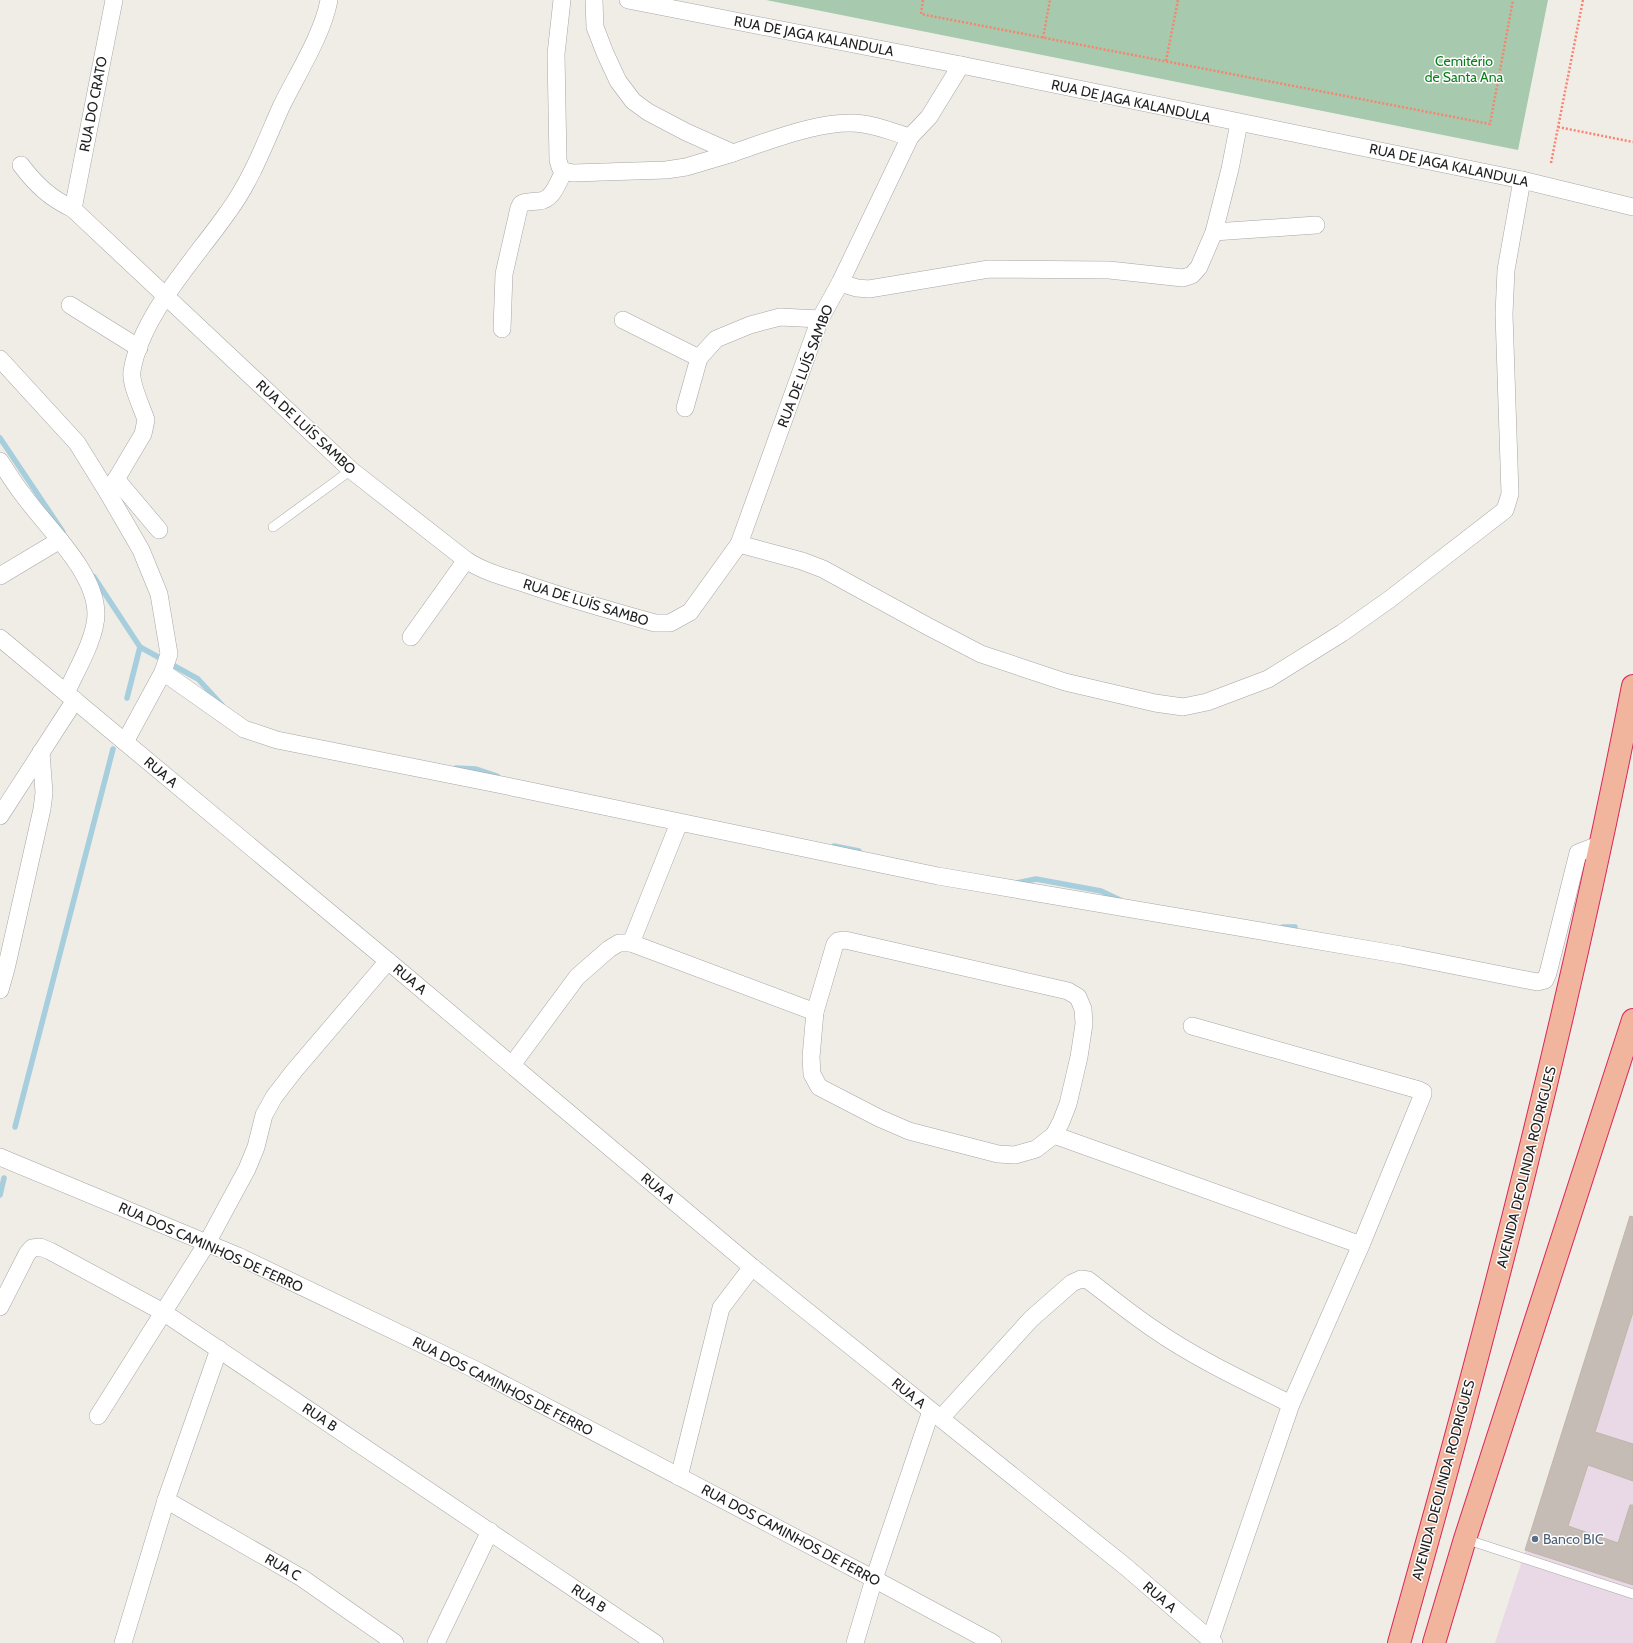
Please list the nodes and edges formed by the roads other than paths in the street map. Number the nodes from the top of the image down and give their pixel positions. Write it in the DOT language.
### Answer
graph roads {
  1 [pos="114,0"];
  2 [pos="329,0"];
  3 [pos="562,0"];
  4 [pos="594,0"];
  5 [pos="628,0"];
  6 [pos="961,65"];
  7 [pos="1239,123"];
  8 [pos="910,137"];
  9 [pos="733,154"];
  10 [pos="21,165"];
  11 [pos="564,171"];
  12 [pos="1522,180"];
  13 [pos="1633,207"];
  14 [pos="73,209"];
  15 [pos="1316,225"];
  16 [pos="1214,232"];
  17 [pos="840,283"];
  18 [pos="166,295"];
  19 [pos="70,305"];
  20 [pos="820,319"];
  21 [pos="623,320"];
  22 [pos="502,329"];
  23 [pos="139,348"];
  24 [pos="699,358"];
  25 [pos="0,359"];
  26 [pos="685,408"];
  27 [pos="0,461"];
  28 [pos="351,470"];
  29 [pos="112,486"];
  30 [pos="273,527"];
  31 [pos="159,530"];
  32 [pos="60,540"];
  33 [pos="739,544"];
  34 [pos="466,560"];
  35 [pos="0,576"];
  36 [pos="411,636"];
  37 [pos="0,638"];
  38 [pos="163,672"];
  39 [pos="1633,686"];
  40 [pos="75,701"];
  41 [pos="125,742"];
  42 [pos="41,752"];
  43 [pos="0,816"];
  44 [pos="679,823"];
  45 [pos="1601,844"];
  46 [pos="631,943"];
  47 [pos="388,961"];
  48 [pos="3,968"];
  49 [pos="0,990"];
  50 [pos="815,1012"];
  51 [pos="1633,1020"];
  52 [pos="1192,1026"];
  53 [pos="512,1065"];
  54 [pos="1054,1135"];
  55 [pos="0,1158"];
  56 [pos="207,1243"];
  57 [pos="1361,1245"];
  58 [pos="752,1267"];
  59 [pos="0,1307"];
  60 [pos="163,1312"];
  61 [pos="219,1349"];
  62 [pos="1291,1404"];
  63 [pos="936,1414"];
  64 [pos="98,1416"];
  65 [pos="680,1477"];
  66 [pos="166,1500"];
  67 [pos="490,1531"];
  68 [pos="1465,1539"];
  69 [pos="874,1579"];
  70 [pos="1633,1594"];
  71 [pos="1212,1642"];
  72 [pos="123,1643"];
  73 [pos="395,1643"];
  74 [pos="436,1643"];
  75 [pos="655,1643"];
  76 [pos="855,1643"];
  77 [pos="993,1643"];
  78 [pos="1399,1643"];
  79 [pos="1434,1643"];
  1 -- 14 [label="street, RUA DO CRATO"];
  2 -- 18 [label="street"];
  3 -- 11 [label="street"];
  4 -- 9 [label="street"];
  5 -- 6 [label="street, RUA DE JAGA KALANDULA"];
  6 -- 7 [label="street, RUA DE JAGA KALANDULA"];
  6 -- 8 [label="street, RUA DE LUÍS SAMBO"];
  7 -- 12 [label="street, RUA DE JAGA KALANDULA"];
  7 -- 16 [label="street"];
  8 -- 9 [label="street"];
  8 -- 17 [label="street, RUA DE LUÍS SAMBO"];
  9 -- 11 [label="street"];
  10 -- 14 [label="street, RUA DE LUÍS SAMBO"];
  11 -- 22 [label="street"];
  12 -- 13 [label="street, RUA DE JAGA KALANDULA"];
  12 -- 33 [label="street"];
  14 -- 18 [label="street, RUA DE LUÍS SAMBO"];
  15 -- 16 [label="street"];
  16 -- 17 [label="street"];
  17 -- 20 [label="street, RUA DE LUÍS SAMBO"];
  18 -- 23 [label="street"];
  18 -- 28 [label="street, RUA DE LUÍS SAMBO"];
  19 -- 23 [label="street"];
  20 -- 24 [label="street"];
  20 -- 33 [label="street, RUA DE LUÍS SAMBO"];
  21 -- 24 [label="street"];
  23 -- 29 [label="street"];
  24 -- 26 [label="street"];
  25 -- 29 [label="street"];
  27 -- 32 [label="street"];
  28 -- 30 [label="lane"];
  28 -- 34 [label="street, RUA DE LUÍS SAMBO"];
  29 -- 31 [label="street"];
  29 -- 38 [label="street"];
  32 -- 35 [label="street"];
  32 -- 40 [label="street"];
  33 -- 34 [label="street, RUA DE LUÍS SAMBO"];
  34 -- 36 [label="street"];
  37 -- 40 [label="street"];
  38 -- 41 [label="street"];
  38 -- 44 [label="street"];
  39 -- 45 [label="highway, AVENIDA DEOLINDA RODRIGUES"];
  40 -- 41 [label="street, RUA A"];
  40 -- 42 [label="street"];
  41 -- 47 [label="street, RUA A"];
  42 -- 43 [label="street"];
  42 -- 48 [label="street"];
  44 -- 45 [label="street"];
  44 -- 46 [label="street"];
  45 -- 78 [label="highway, AVENIDA DEOLINDA RODRIGUES"];
  46 -- 50 [label="street"];
  46 -- 53 [label="street"];
  47 -- 53 [label="street, RUA A"];
  47 -- 56 [label="street"];
  48 -- 49 [label="street"];
  50 -- 54 [label="street"];
  50 -- 54 [label="street"];
  51 -- 68 [label="highway"];
  52 -- 57 [label="street"];
  53 -- 58 [label="street, RUA A"];
  54 -- 57 [label="street"];
  55 -- 56 [label="street, RUA DOS CAMINHOS DE FERRO"];
  56 -- 60 [label="street"];
  56 -- 65 [label="street, RUA DOS CAMINHOS DE FERRO"];
  57 -- 62 [label="street"];
  58 -- 63 [label="street, RUA A"];
  58 -- 65 [label="street"];
  59 -- 60 [label="street, RUA B"];
  60 -- 61 [label="street, RUA B"];
  60 -- 64 [label="street"];
  61 -- 66 [label="street"];
  61 -- 67 [label="street, RUA B"];
  62 -- 63 [label="street"];
  62 -- 71 [label="street"];
  63 -- 69 [label="street"];
  63 -- 71 [label="street, RUA A"];
  65 -- 69 [label="street, RUA DOS CAMINHOS DE FERRO"];
  66 -- 72 [label="street"];
  66 -- 73 [label="street, RUA C"];
  67 -- 74 [label="street"];
  67 -- 75 [label="street, RUA B"];
  68 -- 70 [label="lane"];
  68 -- 79 [label="highway"];
  69 -- 76 [label="street"];
  69 -- 77 [label="street, RUA DOS CAMINHOS DE FERRO"];
}
